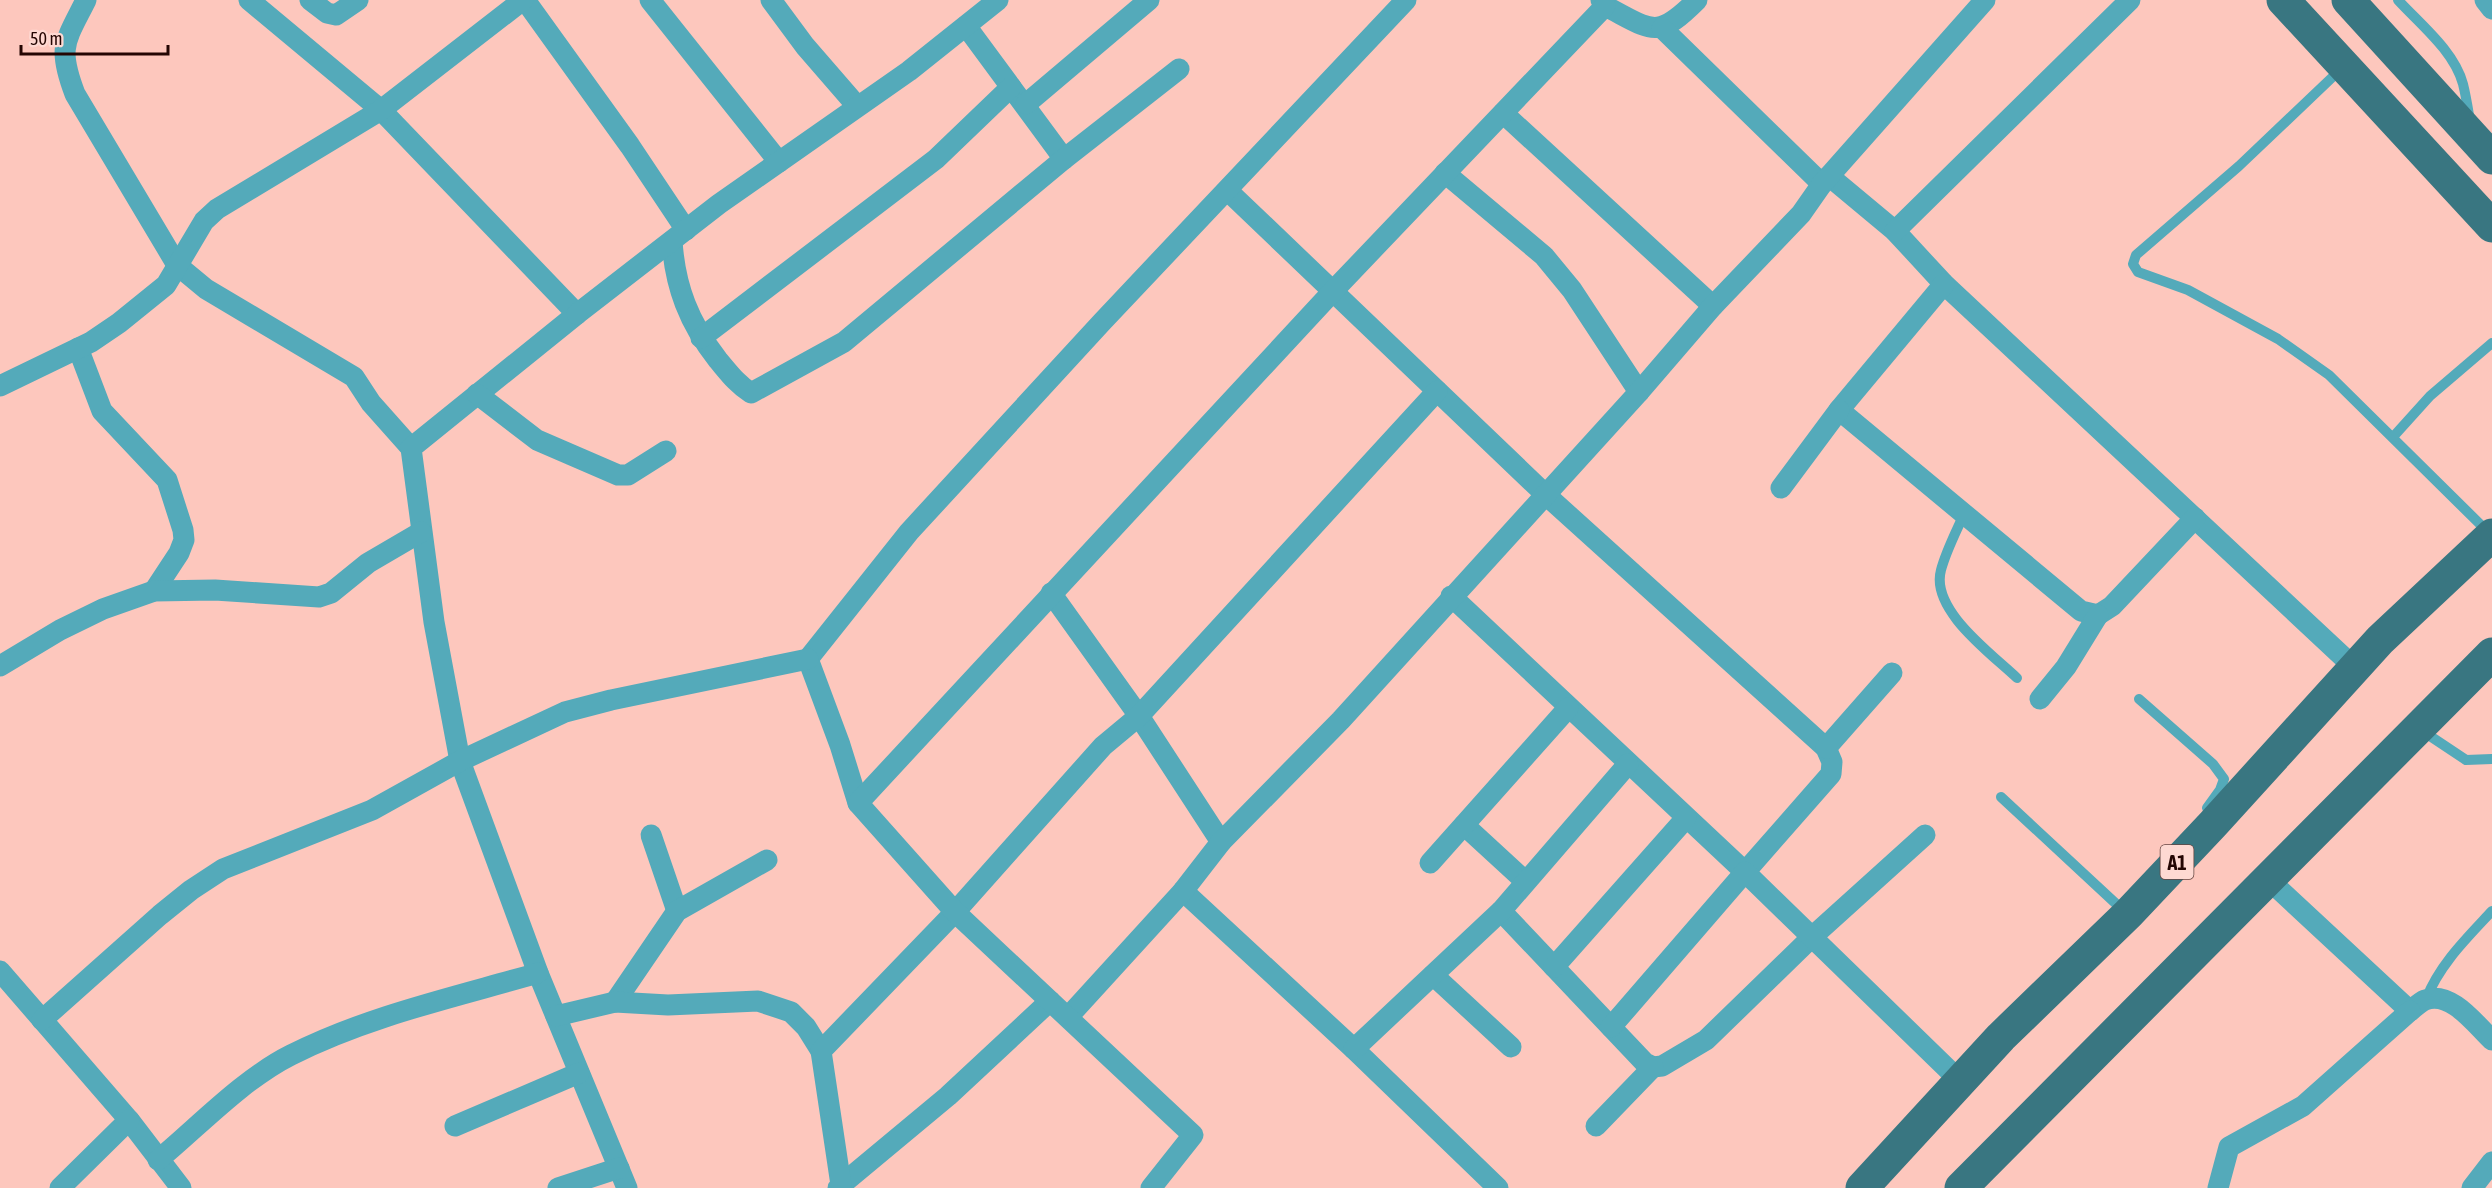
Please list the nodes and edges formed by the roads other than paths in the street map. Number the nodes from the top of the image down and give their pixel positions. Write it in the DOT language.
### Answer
graph roads {
  1 [pos="86,0"];
  2 [pos="249,0"];
  3 [pos="310,0"];
  4 [pos="358,0"];
  5 [pos="524,0"];
  6 [pos="650,0"];
  7 [pos="998,0"];
  8 [pos="1149,0"];
  9 [pos="1406,0"];
  10 [pos="1697,0"];
  11 [pos="1985,0"];
  12 [pos="2130,0"];
  13 [pos="2283,0"];
  14 [pos="2348,0"];
  15 [pos="2398,0"];
  16 [pos="2485,0"];
  17 [pos="1603,3"];
  18 [pos="781,4"];
  19 [pos="2492,9"];
  20 [pos="966,26"];
  21 [pos="1662,28"];
  22 [pos="2345,65"];
  23 [pos="1179,69"];
  24 [pos="1011,87"];
  25 [pos="1026,104"];
  26 [pos="857,106"];
  27 [pos="381,110"];
  28 [pos="1503,113"];
  29 [pos="2483,148"];
  30 [pos="1064,159"];
  31 [pos="779,162"];
  32 [pos="1445,173"];
  33 [pos="1825,180"];
  34 [pos="1228,191"];
  35 [pos="2492,226"];
  36 [pos="1895,231"];
  37 [pos="679,235"];
  38 [pos="177,265"];
  39 [pos="1944,284"];
  40 [pos="1334,290"];
  41 [pos="1713,306"];
  42 [pos="577,314"];
  43 [pos="701,338"];
  44 [pos="2492,343"];
  45 [pos="78,348"];
  46 [pos="0,386"];
  47 [pos="1437,391"];
  48 [pos="1639,392"];
  49 [pos="477,394"];
  50 [pos="1839,410"];
  51 [pos="2393,437"];
  52 [pos="411,448"];
  53 [pos="666,451"];
  54 [pos="1781,488"];
  55 [pos="1546,495"];
  56 [pos="1964,514"];
  57 [pos="2195,518"];
  58 [pos="421,532"];
  59 [pos="2492,535"];
  60 [pos="154,591"];
  61 [pos="1051,593"];
  62 [pos="1451,596"];
  63 [pos="2098,615"];
  64 [pos="2492,654"];
  65 [pos="808,659"];
  66 [pos="0,666"];
  67 [pos="2355,668"];
  68 [pos="1892,673"];
  69 [pos="2018,678"];
  70 [pos="2040,699"];
  71 [pos="2139,699"];
  72 [pos="1569,708"];
  73 [pos="1139,716"];
  74 [pos="2419,728"];
  75 [pos="1826,748"];
  76 [pos="2492,759"];
  77 [pos="460,761"];
  78 [pos="1628,764"];
  79 [pos="2001,797"];
  80 [pos="858,803"];
  81 [pos="2203,813"];
  82 [pos="1686,818"];
  83 [pos="1464,825"];
  84 [pos="651,835"];
  85 [pos="1925,835"];
  86 [pos="1221,842"];
  87 [pos="2174,848"];
  88 [pos="767,860"];
  89 [pos="1430,863"];
  90 [pos="1745,872"];
  91 [pos="2269,879"];
  92 [pos="1525,881"];
  93 [pos="1183,891"];
  94 [pos="677,911"];
  95 [pos="1501,911"];
  96 [pos="2125,911"];
  97 [pos="2492,911"];
  98 [pos="954,912"];
  99 [pos="1812,938"];
  100 [pos="1554,967"];
  101 [pos="0,971"];
  102 [pos="538,973"];
  103 [pos="1433,975"];
  104 [pos="1050,1001"];
  105 [pos="615,1002"];
  106 [pos="2418,1006"];
  107 [pos="556,1016"];
  108 [pos="1068,1017"];
  109 [pos="42,1020"];
  110 [pos="1611,1027"];
  111 [pos="2492,1040"];
  112 [pos="1511,1047"];
  113 [pos="1354,1049"];
  114 [pos="821,1051"];
  115 [pos="1653,1067"];
  116 [pos="579,1073"];
  117 [pos="1960,1081"];
  118 [pos="129,1120"];
  119 [pos="455,1126"];
  120 [pos="1596,1126"];
  121 [pos="158,1160"];
  122 [pos="2492,1162"];
  123 [pos="623,1178"];
  124 [pos="840,1186"];
  125 [pos="60,1188"];
  126 [pos="181,1188"];
  127 [pos="558,1188"];
  128 [pos="1151,1188"];
  129 [pos="1498,1188"];
  130 [pos="1862,1188"];
  131 [pos="1960,1188"];
  132 [pos="2218,1188"];
  133 [pos="2472,1188"];
  1 -- 38 [label="street"];
  2 -- 27 [label="street"];
  3 -- 4 [label="street"];
  5 -- 27 [label="street"];
  5 -- 37 [label="street"];
  6 -- 31 [label="street"];
  7 -- 20 [label="street"];
  8 -- 25 [label="street"];
  9 -- 34 [label="street"];
  10 -- 21 [label="street"];
  11 -- 33 [label="street"];
  12 -- 36 [label="street"];
  13 -- 22 [label="main road"];
  14 -- 29 [label="main road"];
  15 -- 29 [label="lane"];
  16 -- 19 [label="street"];
  17 -- 21 [label="street"];
  17 -- 28 [label="street"];
  18 -- 26 [label="street"];
  20 -- 24 [label="street"];
  20 -- 26 [label="street"];
  21 -- 33 [label="street"];
  22 -- 35 [label="main road"];
  22 -- 51 [label="lane"];
  23 -- 30 [label="street"];
  24 -- 25 [label="street"];
  24 -- 43 [label="street"];
  25 -- 30 [label="street"];
  26 -- 31 [label="street"];
  27 -- 38 [label="street"];
  27 -- 42 [label="street"];
  28 -- 32 [label="street"];
  28 -- 41 [label="street"];
  30 -- 43 [label="street"];
  31 -- 37 [label="street"];
  32 -- 40 [label="street"];
  32 -- 48 [label="street"];
  33 -- 36 [label="street"];
  33 -- 41 [label="street"];
  34 -- 40 [label="street"];
  34 -- 65 [label="street"];
  36 -- 39 [label="street"];
  37 -- 42 [label="street"];
  37 -- 43 [label="street"];
  38 -- 45 [label="street"];
  38 -- 52 [label="street"];
  39 -- 50 [label="street"];
  39 -- 57 [label="street"];
  40 -- 47 [label="street"];
  40 -- 61 [label="street"];
  41 -- 48 [label="street"];
  42 -- 49 [label="street"];
  44 -- 51 [label="lane"];
  45 -- 46 [label="street"];
  45 -- 60 [label="street"];
  47 -- 55 [label="street"];
  47 -- 73 [label="street"];
  48 -- 55 [label="street"];
  49 -- 52 [label="street"];
  49 -- 53 [label="street"];
  50 -- 54 [label="street"];
  50 -- 56 [label="street"];
  51 -- 59 [label="lane"];
  52 -- 58 [label="street"];
  55 -- 62 [label="street"];
  55 -- 75 [label="street"];
  56 -- 63 [label="street"];
  56 -- 69 [label="lane"];
  57 -- 63 [label="street"];
  57 -- 67 [label="street"];
  58 -- 60 [label="street"];
  58 -- 77 [label="street"];
  59 -- 67 [label="main road, A1"];
  60 -- 66 [label="street"];
  61 -- 73 [label="street"];
  61 -- 80 [label="street"];
  62 -- 72 [label="street"];
  62 -- 86 [label="street"];
  63 -- 70 [label="street"];
  64 -- 74 [label="main road"];
  65 -- 77 [label="street"];
  65 -- 80 [label="street"];
  67 -- 96 [label="main road, A1"];
  68 -- 75 [label="street"];
  71 -- 81 [label="lane"];
  72 -- 78 [label="street"];
  72 -- 83 [label="street"];
  73 -- 86 [label="street"];
  73 -- 98 [label="street"];
  74 -- 76 [label="lane"];
  74 -- 91 [label="main road"];
  75 -- 90 [label="street"];
  77 -- 102 [label="street"];
  77 -- 109 [label="street"];
  78 -- 82 [label="street"];
  78 -- 92 [label="street"];
  79 -- 96 [label="lane"];
  80 -- 98 [label="street"];
  82 -- 90 [label="street"];
  82 -- 100 [label="street"];
  83 -- 89 [label="street"];
  83 -- 92 [label="street"];
  84 -- 94 [label="street"];
  85 -- 99 [label="street"];
  86 -- 93 [label="street"];
  87 -- 96 [label="lane"];
  88 -- 94 [label="street"];
  90 -- 99 [label="street"];
  90 -- 110 [label="street"];
  91 -- 106 [label="street"];
  91 -- 131 [label="main road"];
  92 -- 95 [label="street"];
  93 -- 108 [label="street"];
  93 -- 113 [label="street"];
  94 -- 105 [label="street"];
  95 -- 100 [label="street"];
  95 -- 103 [label="street"];
  96 -- 117 [label="main road, A1"];
  97 -- 106 [label="lane"];
  98 -- 104 [label="street"];
  98 -- 114 [label="street"];
  99 -- 115 [label="street"];
  99 -- 117 [label="street"];
  100 -- 110 [label="street"];
  101 -- 109 [label="street"];
  102 -- 107 [label="street"];
  102 -- 121 [label="street"];
  103 -- 112 [label="street"];
  103 -- 113 [label="street"];
  104 -- 108 [label="street"];
  104 -- 124 [label="street"];
  105 -- 107 [label="street"];
  105 -- 114 [label="street"];
  106 -- 111 [label="street"];
  106 -- 132 [label="street"];
  107 -- 116 [label="street"];
  108 -- 128 [label="street"];
  109 -- 118 [label="street"];
  110 -- 115 [label="street"];
  113 -- 129 [label="street"];
  114 -- 124 [label="street"];
  115 -- 120 [label="street"];
  116 -- 119 [label="street"];
  116 -- 123 [label="street"];
  117 -- 130 [label="main road, A1"];
  118 -- 121 [label="street"];
  118 -- 125 [label="street"];
  121 -- 126 [label="street"];
  122 -- 133 [label="street"];
  123 -- 127 [label="street"];
}
